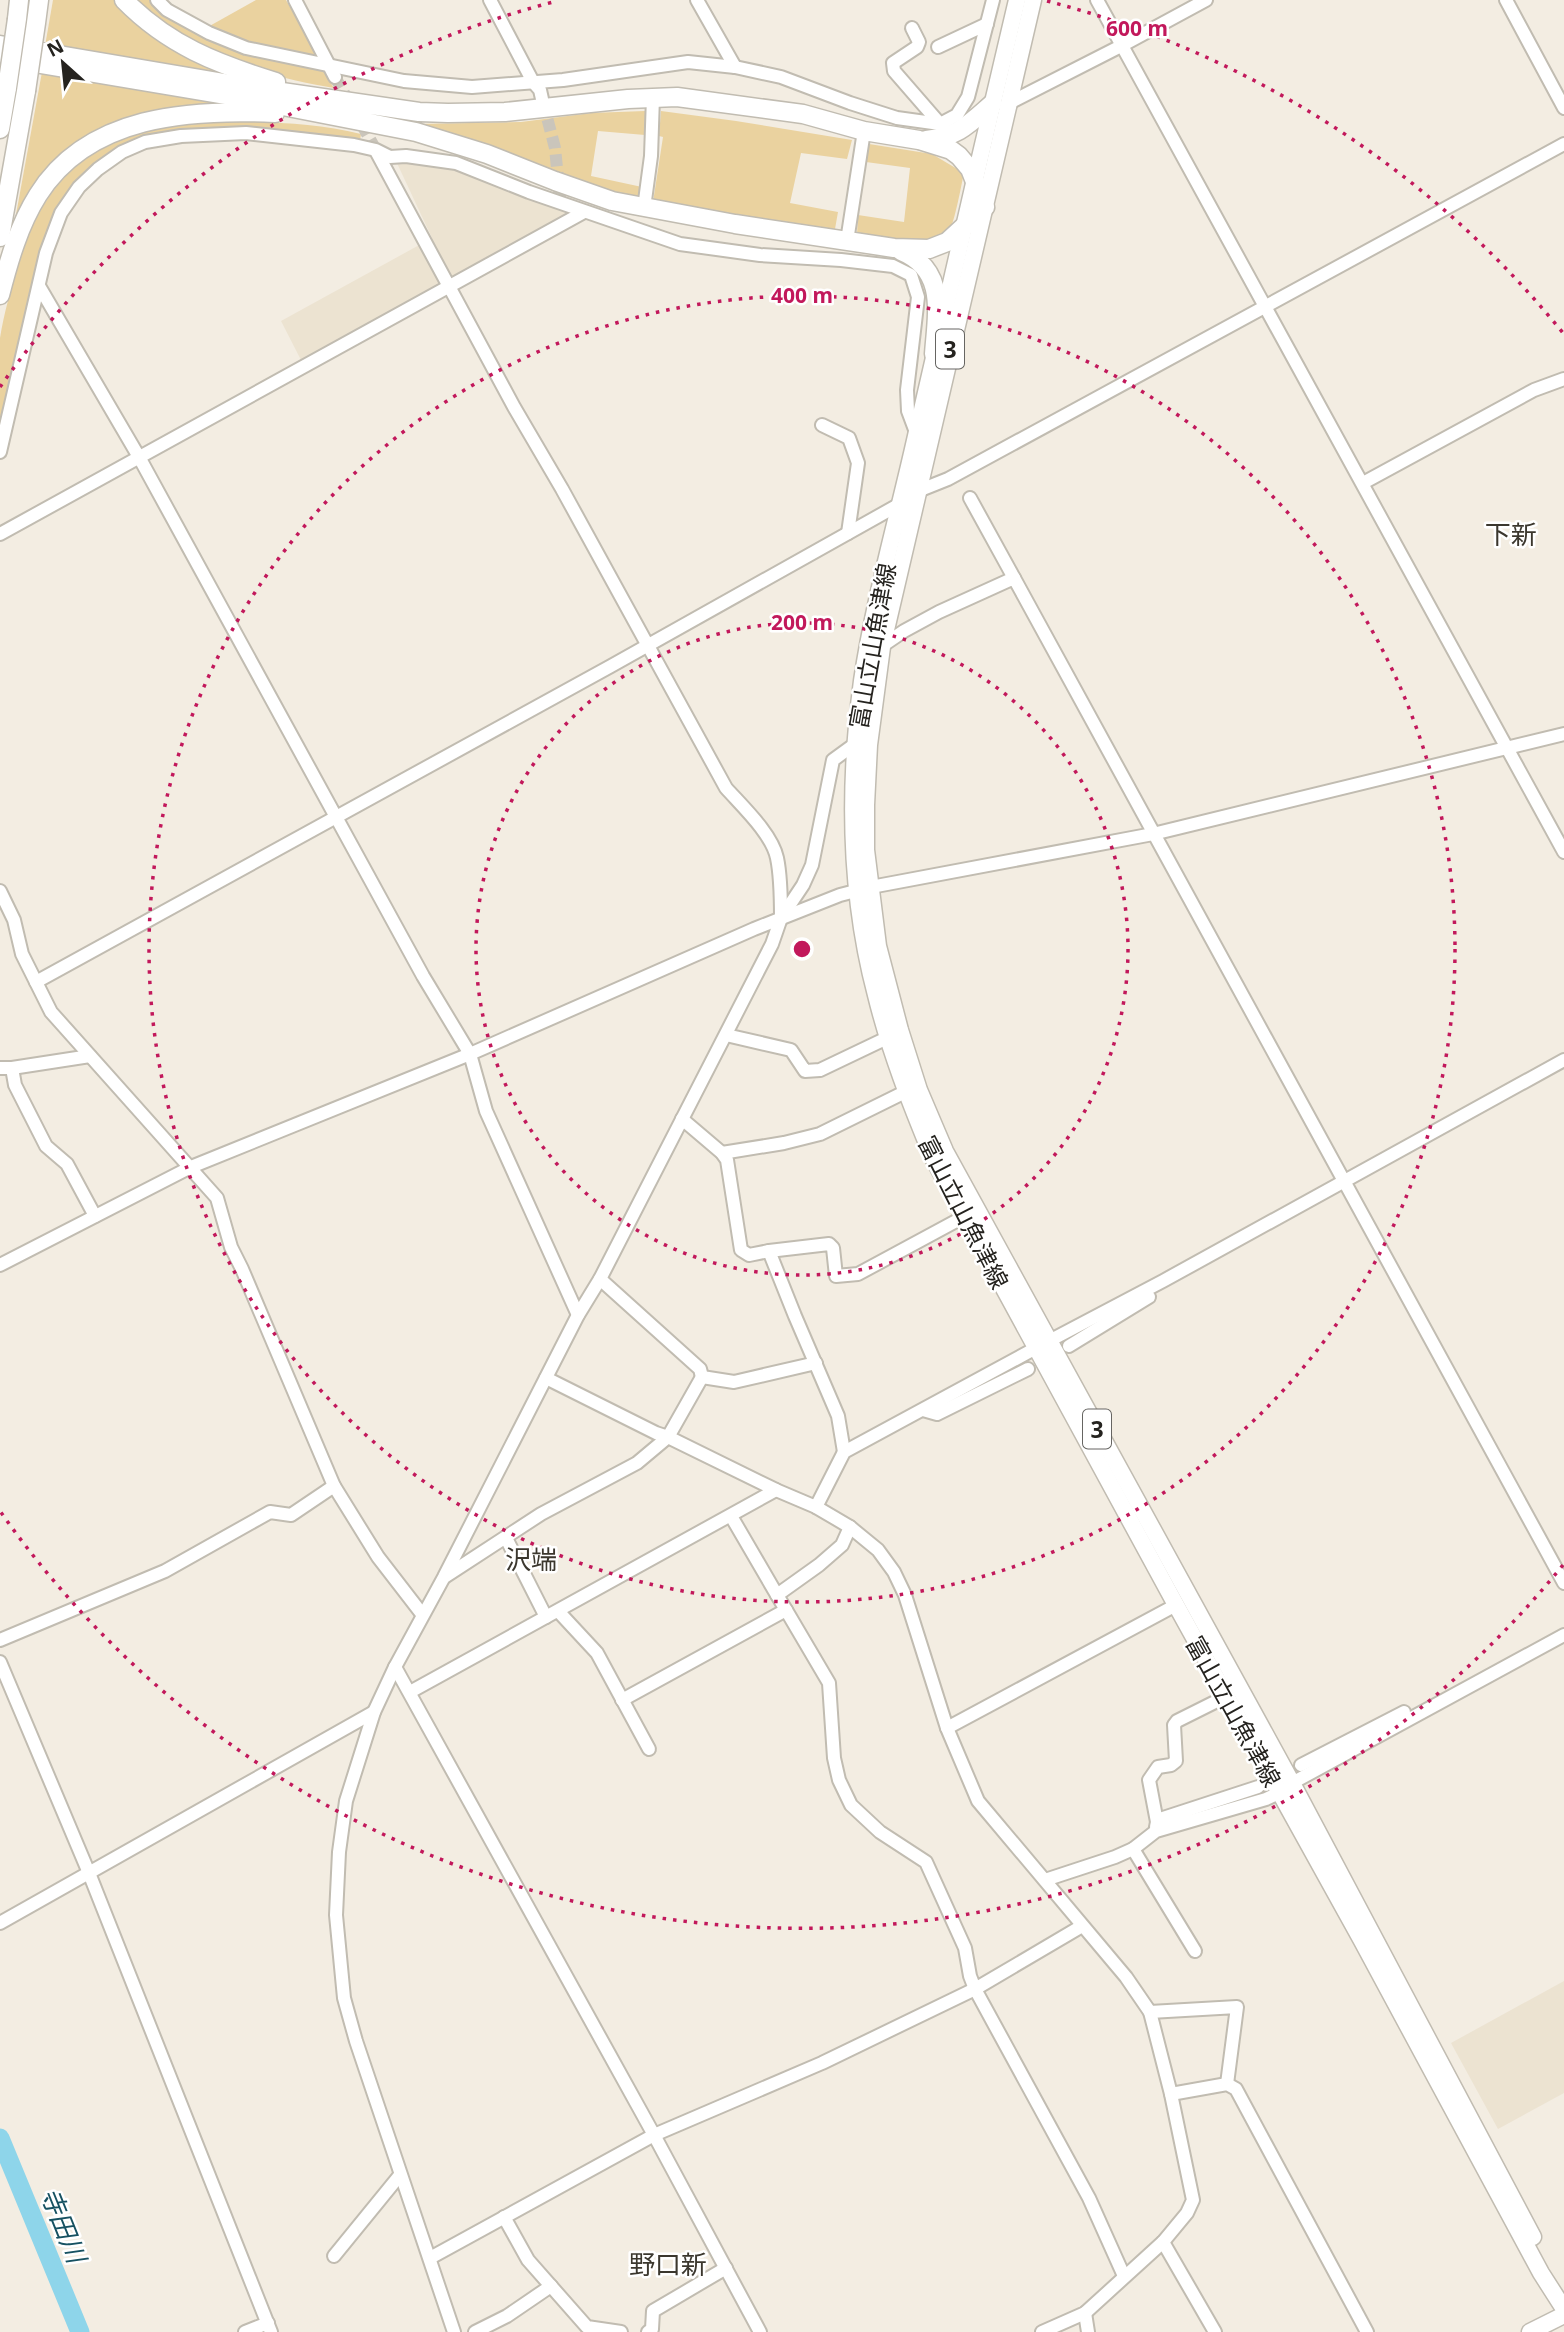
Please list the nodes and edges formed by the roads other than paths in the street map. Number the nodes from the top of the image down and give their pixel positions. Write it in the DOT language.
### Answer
graph roads {
  1 [pos="39,0"];
  2 [pos="124,0"];
  3 [pos="158,0"];
  4 [pos="295,0"];
  5 [pos="490,0"];
  6 [pos="697,0"];
  7 [pos="993,0"];
  8 [pos="1017,0"];
  9 [pos="1033,0"];
  10 [pos="1097,0"];
  11 [pos="1206,0"];
  12 [pos="1506,0"];
  13 [pos="16,9"];
  14 [pos="988,23"];
  15 [pos="912,28"];
  16 [pos="0,45"];
  17 [pos="1121,46"];
  18 [pos="938,47"];
  19 [pos="0,57"];
  20 [pos="735,67"];
  21 [pos="333,71"];
  22 [pos="533,82"];
  23 [pos="4,86"];
  24 [pos="653,97"];
  25 [pos="542,99"];
  26 [pos="361,103"];
  27 [pos="1000,103"];
  28 [pos="1564,108"];
  29 [pos="345,118"];
  30 [pos="940,124"];
  31 [pos="0,129"];
  32 [pos="864,131"];
  33 [pos="919,140"];
  34 [pos="1564,144"];
  35 [pos="376,150"];
  36 [pos="974,179"];
  37 [pos="985,207"];
  38 [pos="644,208"];
  39 [pos="584,212"];
  40 [pos="962,228"];
  41 [pos="0,237"];
  42 [pos="847,241"];
  43 [pos="894,248"];
  44 [pos="39,286"];
  45 [pos="449,286"];
  46 [pos="0,295"];
  47 [pos="1265,307"];
  48 [pos="933,354"];
  49 [pos="1564,379"];
  50 [pos="822,425"];
  51 [pos="917,436"];
  52 [pos="0,452"];
  53 [pos="139,457"];
  54 [pos="1363,483"];
  55 [pos="918,491"];
  56 [pos="970,498"];
  57 [pos="900,504"];
  58 [pos="848,533"];
  59 [pos="0,534"];
  60 [pos="1014,578"];
  61 [pos="648,646"];
  62 [pos="882,647"];
  63 [pos="867,655"];
  64 [pos="1564,734"];
  65 [pos="855,744"];
  66 [pos="1506,748"];
  67 [pos="335,817"];
  68 [pos="1153,834"];
  69 [pos="1564,852"];
  70 [pos="864,889"];
  71 [pos="0,891"];
  72 [pos="781,918"];
  73 [pos="36,982"];
  74 [pos="726,1035"];
  75 [pos="887,1038"];
  76 [pos="470,1054"];
  77 [pos="90,1056"];
  78 [pos="1564,1060"];
  79 [pos="6,1068"];
  80 [pos="905,1092"];
  81 [pos="682,1119"];
  82 [pos="722,1153"];
  83 [pos="191,1167"];
  84 [pos="1343,1180"];
  85 [pos="971,1213"];
  86 [pos="95,1216"];
  87 [pos="769,1251"];
  88 [pos="0,1265"];
  89 [pos="600,1279"];
  90 [pos="1163,1281"];
  91 [pos="578,1315"];
  92 [pos="1042,1344"];
  93 [pos="1069,1346"];
  94 [pos="816,1363"];
  95 [pos="1028,1369"];
  96 [pos="702,1377"];
  97 [pos="546,1378"];
  98 [pos="923,1410"];
  99 [pos="668,1437"];
  100 [pos="844,1452"];
  101 [pos="334,1486"];
  102 [pos="776,1490"];
  103 [pos="816,1507"];
  104 [pos="731,1516"];
  105 [pos="850,1527"];
  106 [pos="506,1538"];
  107 [pos="444,1577"];
  108 [pos="1564,1584"];
  109 [pos="777,1595"];
  110 [pos="1176,1605"];
  111 [pos="786,1611"];
  112 [pos="422,1614"];
  113 [pos="552,1614"];
  114 [pos="1564,1635"];
  115 [pos="0,1640"];
  116 [pos="0,1662"];
  117 [pos="395,1667"];
  118 [pos="410,1692"];
  119 [pos="1227,1696"];
  120 [pos="622,1700"];
  121 [pos="374,1712"];
  122 [pos="1414,1716"];
  123 [pos="947,1728"];
  124 [pos="649,1749"];
  125 [pos="1301,1765"];
  126 [pos="1258,1787"];
  127 [pos="1286,1788"];
  128 [pos="1156,1827"];
  129 [pos="1133,1849"];
  130 [pos="89,1873"];
  131 [pos="1045,1880"];
  132 [pos="0,1923"];
  133 [pos="1082,1926"];
  134 [pos="1195,1951"];
  135 [pos="975,1989"];
  136 [pos="1150,2012"];
  137 [pos="1227,2084"];
  138 [pos="1171,2094"];
  139 [pos="654,2135"];
  140 [pos="400,2175"];
  141 [pos="504,2217"];
  142 [pos="1163,2242"];
  143 [pos="334,2256"];
  144 [pos="430,2258"];
  145 [pos="726,2269"];
  146 [pos="1124,2276"];
  147 [pos="551,2286"];
  148 [pos="1564,2308"];
  149 [pos="1085,2313"];
  150 [pos="1564,2315"];
  151 [pos="270,2327"];
  152 [pos="245,2332"];
  153 [pos="454,2332"];
  154 [pos="475,2332"];
  155 [pos="621,2332"];
  156 [pos="648,2332"];
  157 [pos="761,2332"];
  158 [pos="1042,2332"];
  159 [pos="1088,2332"];
  160 [pos="1215,2332"];
  161 [pos="1367,2332"];
  162 [pos="1530,2332"];
  1 -- 41 [label="highway, bridge"];
  2 -- 26 [label="highway"];
  3 -- 21 [label="street"];
  4 -- 21 [label="street"];
  5 -- 22 [label="street"];
  6 -- 20 [label="street"];
  7 -- 14 [label="street"];
  8 -- 27 [label="main road, 富山立山魚津線 / 3"];
  9 -- 27 [label="main road, 富山立山魚津線 / 3"];
  10 -- 17 [label="street"];
  11 -- 17 [label="street"];
  12 -- 28 [label="street"];
  13 -- 23 [label="highway, bridge"];
  14 -- 18 [label="street"];
  14 -- 30 [label="street"];
  15 -- 30 [label="street"];
  16 -- 26 [label="highway"];
  17 -- 27 [label="street"];
  17 -- 47 [label="street"];
  19 -- 29 [label="highway"];
  20 -- 22 [label="street"];
  20 -- 30 [label="street"];
  21 -- 22 [label="street"];
  22 -- 25 [label="street"];
  23 -- 31 [label="highway"];
  24 -- 26 [label="highway"];
  24 -- 32 [label="highway"];
  24 -- 38 [label="street"];
  27 -- 33 [label="highway"];
  27 -- 36 [label="main road, 富山立山魚津線 / 3"];
  27 -- 37 [label="main road, 富山立山魚津線 / 3"];
  29 -- 38 [label="highway"];
  29 -- 46 [label="highway"];
  32 -- 33 [label="highway"];
  32 -- 42 [label="street"];
  33 -- 36 [label="highway"];
  34 -- 47 [label="street"];
  35 -- 39 [label="street"];
  35 -- 44 [label="street"];
  35 -- 45 [label="street"];
  36 -- 37 [label="highway"];
  36 -- 40 [label="main road, 富山立山魚津線 / 3"];
  37 -- 40 [label="highway"];
  37 -- 55 [label="main road, 富山立山魚津線 / 3"];
  38 -- 42 [label="highway"];
  39 -- 45 [label="street"];
  39 -- 51 [label="street"];
  40 -- 43 [label="highway"];
  40 -- 48 [label="main road, 富山立山魚津線 / 3"];
  42 -- 43 [label="highway"];
  43 -- 48 [label="highway"];
  44 -- 52 [label="street"];
  44 -- 53 [label="street"];
  45 -- 53 [label="street"];
  45 -- 61 [label="street"];
  47 -- 54 [label="street"];
  47 -- 55 [label="street"];
  48 -- 51 [label="main road, 富山立山魚津線 / 3"];
  49 -- 54 [label="street"];
  50 -- 58 [label="street"];
  51 -- 57 [label="main road, 富山立山魚津線 / 3"];
  53 -- 59 [label="street"];
  53 -- 67 [label="street"];
  54 -- 66 [label="street"];
  55 -- 62 [label="main road, 富山立山魚津線 / 3"];
  56 -- 60 [label="street"];
  57 -- 58 [label="street"];
  57 -- 63 [label="main road, 富山立山魚津線 / 3"];
  58 -- 61 [label="street"];
  60 -- 62 [label="street"];
  60 -- 68 [label="street"];
  61 -- 67 [label="street"];
  61 -- 72 [label="street"];
  62 -- 63 [label="street"];
  62 -- 70 [label="main road, 富山立山魚津線 / 3"];
  63 -- 65 [label="main road, 富山立山魚津線 / 3"];
  64 -- 66 [label="street"];
  65 -- 70 [label="main road, 富山立山魚津線 / 3"];
  65 -- 72 [label="street"];
  66 -- 68 [label="street"];
  66 -- 69 [label="street"];
  67 -- 73 [label="street"];
  67 -- 76 [label="street"];
  68 -- 70 [label="street"];
  68 -- 84 [label="street"];
  70 -- 72 [label="street"];
  70 -- 75 [label="main road, 富山立山魚津線 / 3"];
  70 -- 85 [label="main road, 富山立山魚津線 / 3"];
  71 -- 73 [label="street"];
  72 -- 74 [label="street"];
  72 -- 76 [label="street"];
  73 -- 77 [label="street"];
  74 -- 75 [label="street"];
  74 -- 81 [label="street"];
  75 -- 80 [label="main road, 富山立山魚津線 / 3"];
  76 -- 83 [label="street"];
  76 -- 91 [label="street"];
  77 -- 79 [label="street"];
  77 -- 83 [label="street"];
  78 -- 84 [label="street"];
  79 -- 86 [label="street"];
  80 -- 82 [label="street"];
  80 -- 85 [label="main road, 富山立山魚津線 / 3"];
  81 -- 82 [label="street"];
  81 -- 89 [label="street"];
  82 -- 87 [label="street"];
  83 -- 86 [label="street"];
  83 -- 101 [label="street"];
  84 -- 90 [label="street"];
  84 -- 108 [label="street"];
  85 -- 87 [label="street"];
  85 -- 92 [label="main road, 富山立山魚津線 / 3"];
  86 -- 88 [label="street"];
  87 -- 94 [label="street"];
  89 -- 91 [label="street"];
  89 -- 96 [label="street"];
  90 -- 92 [label="street"];
  90 -- 93 [label="street"];
  91 -- 97 [label="street"];
  92 -- 98 [label="street"];
  92 -- 110 [label="main road, 富山立山魚津線 / 3"];
  92 -- 127 [label="main road, 富山立山魚津線 / 3"];
  94 -- 96 [label="street"];
  94 -- 100 [label="street"];
  95 -- 98 [label="street"];
  96 -- 99 [label="street"];
  97 -- 99 [label="street"];
  97 -- 107 [label="street"];
  98 -- 100 [label="street"];
  99 -- 102 [label="street"];
  99 -- 106 [label="street"];
  100 -- 103 [label="street"];
  101 -- 112 [label="street"];
  101 -- 115 [label="street"];
  102 -- 103 [label="street"];
  102 -- 104 [label="street"];
  103 -- 105 [label="street"];
  104 -- 109 [label="street"];
  104 -- 113 [label="street"];
  105 -- 109 [label="street"];
  105 -- 123 [label="street"];
  106 -- 107 [label="street"];
  106 -- 113 [label="street"];
  107 -- 112 [label="street"];
  109 -- 111 [label="street"];
  110 -- 119 [label="main road, 富山立山魚津線 / 3"];
  110 -- 123 [label="street"];
  111 -- 120 [label="street"];
  111 -- 135 [label="street"];
  112 -- 117 [label="street"];
  113 -- 118 [label="street"];
  113 -- 120 [label="street"];
  114 -- 122 [label="street"];
  116 -- 130 [label="street"];
  117 -- 118 [label="street"];
  117 -- 121 [label="street"];
  118 -- 139 [label="street"];
  119 -- 127 [label="main road, 富山立山魚津線 / 3"];
  119 -- 128 [label="street"];
  120 -- 124 [label="street"];
  121 -- 130 [label="street"];
  121 -- 140 [label="street"];
  122 -- 125 [label="street"];
  122 -- 127 [label="street"];
  123 -- 131 [label="street"];
  126 -- 128 [label="street"];
  127 -- 128 [label="street"];
  127 -- 148 [label="main road, 富山立山魚津線 / 3"];
  128 -- 129 [label="street"];
  129 -- 131 [label="street"];
  129 -- 134 [label="street"];
  130 -- 132 [label="street"];
  130 -- 151 [label="street"];
  131 -- 133 [label="street"];
  133 -- 135 [label="street"];
  133 -- 136 [label="street"];
  135 -- 139 [label="street"];
  135 -- 146 [label="street"];
  136 -- 137 [label="street"];
  136 -- 138 [label="street"];
  137 -- 138 [label="street"];
  137 -- 161 [label="street"];
  138 -- 142 [label="street"];
  139 -- 141 [label="street"];
  139 -- 145 [label="street"];
  140 -- 143 [label="street"];
  140 -- 144 [label="street"];
  141 -- 144 [label="street"];
  141 -- 147 [label="street"];
  142 -- 146 [label="street"];
  142 -- 160 [label="street"];
  144 -- 153 [label="street"];
  145 -- 156 [label="street"];
  145 -- 157 [label="street"];
  146 -- 149 [label="street"];
  147 -- 154 [label="street"];
  147 -- 155 [label="street"];
  149 -- 158 [label="street"];
  149 -- 159 [label="street"];
  150 -- 162 [label="main road"];
  151 -- 152 [label="street"];
}
